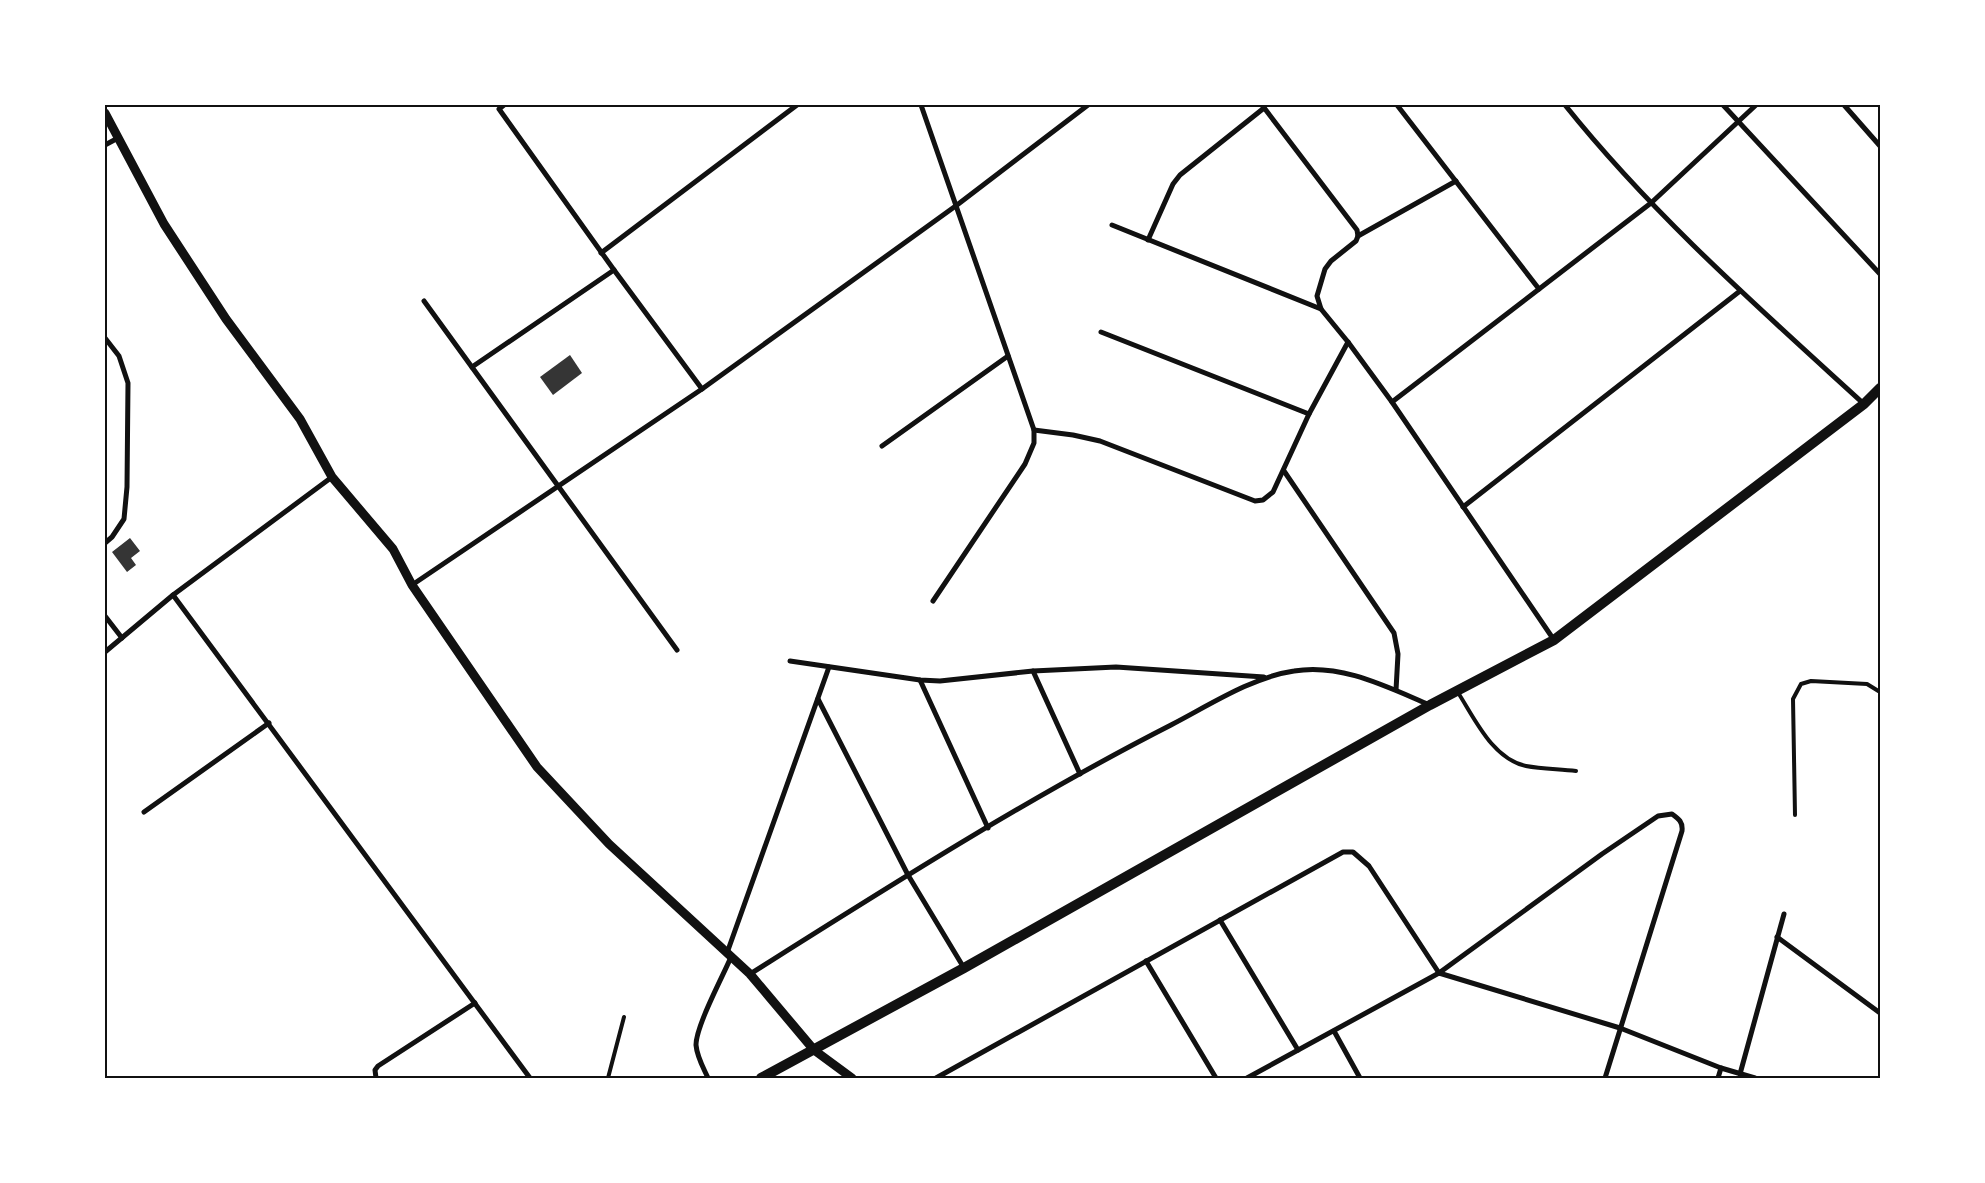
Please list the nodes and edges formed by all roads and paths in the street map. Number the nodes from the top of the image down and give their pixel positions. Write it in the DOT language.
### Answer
graph roads {
  1 [pos="504,105"];
  2 [pos="797,105"];
  3 [pos="921,105"];
  4 [pos="1088,105"];
  5 [pos="1397,105"];
  6 [pos="1565,105"];
  7 [pos="1723,105"];
  8 [pos="1756,105"];
  9 [pos="1844,105"];
  10 [pos="1263,106"];
  11 [pos="105,113"];
  12 [pos="1739,121"];
  13 [pos="118,138"];
  14 [pos="105,145"];
  15 [pos="1880,146"];
  16 [pos="1456,181"];
  17 [pos="1651,203"];
  18 [pos="957,205"];
  19 [pos="1112,225"];
  20 [pos="1358,236"];
  21 [pos="1148,240"];
  22 [pos="601,253"];
  23 [pos="614,270"];
  24 [pos="1880,274"];
  25 [pos="1539,289"];
  26 [pos="1740,291"];
  27 [pos="424,301"];
  28 [pos="1320,309"];
  29 [pos="1101,332"];
  30 [pos="105,338"];
  31 [pos="1348,342"];
  32 [pos="1008,356"];
  33 [pos="472,367"];
  34 [pos="1880,388"];
  35 [pos="702,389"];
  36 [pos="1392,402"];
  37 [pos="1864,404"];
  38 [pos="1309,414"];
  39 [pos="1034,430"];
  40 [pos="882,446"];
  41 [pos="1284,471"];
  42 [pos="332,476"];
  43 [pos="559,486"];
  44 [pos="1463,507"];
  45 [pos="105,543"];
  46 [pos="412,585"];
  47 [pos="174,595"];
  48 [pos="933,601"];
  49 [pos="105,616"];
  50 [pos="122,638"];
  51 [pos="1554,640"];
  52 [pos="677,650"];
  53 [pos="105,652"];
  54 [pos="790,661"];
  55 [pos="829,667"];
  56 [pos="1033,671"];
  57 [pos="1264,677"];
  58 [pos="920,680"];
  59 [pos="1396,690"];
  60 [pos="1457,690"];
  61 [pos="1880,692"];
  62 [pos="818,699"];
  63 [pos="1430,705"];
  64 [pos="269,723"];
  65 [pos="1576,771"];
  66 [pos="1080,774"];
  67 [pos="144,812"];
  68 [pos="1795,815"];
  69 [pos="988,828"];
  70 [pos="908,875"];
  71 [pos="1784,914"];
  72 [pos="1220,920"];
  73 [pos="1777,937"];
  74 [pos="729,955"];
  75 [pos="1146,961"];
  76 [pos="964,968"];
  77 [pos="1438,973"];
  78 [pos="750,974"];
  79 [pos="475,1003"];
  80 [pos="1880,1013"];
  81 [pos="624,1017"];
  82 [pos="1620,1028"];
  83 [pos="1334,1031"];
  84 [pos="814,1050"];
  85 [pos="1298,1050"];
  86 [pos="1721,1068"];
  87 [pos="1740,1074"];
  88 [pos="376,1078"];
  89 [pos="530,1078"];
  90 [pos="608,1078"];
  91 [pos="708,1078"];
  92 [pos="761,1078"];
  93 [pos="852,1078"];
  94 [pos="936,1078"];
  95 [pos="1216,1078"];
  96 [pos="1247,1078"];
  97 [pos="1360,1078"];
  98 [pos="1606,1078"];
  99 [pos="1718,1078"];
  100 [pos="1755,1078"];
  1 -- 22 [label="street"];
  2 -- 22 [label="street"];
  3 -- 18 [label="street"];
  4 -- 18 [label="street"];
  5 -- 16 [label="street"];
  6 -- 17 [label="street"];
  7 -- 12 [label="street"];
  8 -- 12 [label="street"];
  9 -- 15 [label="street"];
  10 -- 20 [label="street"];
  10 -- 21 [label="street"];
  11 -- 13 [label="street"];
  12 -- 17 [label="street"];
  12 -- 24 [label="street"];
  13 -- 14 [label="street"];
  13 -- 42 [label="street"];
  16 -- 20 [label="street"];
  16 -- 25 [label="street"];
  17 -- 25 [label="street"];
  17 -- 26 [label="street"];
  18 -- 32 [label="street"];
  18 -- 35 [label="street"];
  19 -- 21 [label="street"];
  20 -- 28 [label="street"];
  21 -- 28 [label="street"];
  22 -- 23 [label="street"];
  23 -- 33 [label="street"];
  23 -- 35 [label="street"];
  25 -- 36 [label="street"];
  26 -- 37 [label="street"];
  26 -- 44 [label="street"];
  27 -- 33 [label="street"];
  28 -- 31 [label="street"];
  29 -- 38 [label="street"];
  30 -- 45 [label="street"];
  31 -- 36 [label="street"];
  31 -- 38 [label="street"];
  32 -- 39 [label="street"];
  32 -- 40 [label="street"];
  33 -- 43 [label="street"];
  34 -- 37 [label="main road"];
  35 -- 43 [label="street"];
  36 -- 44 [label="street"];
  37 -- 51 [label="main road"];
  38 -- 41 [label="street"];
  39 -- 41 [label="street"];
  39 -- 48 [label="street"];
  41 -- 59 [label="street"];
  42 -- 46 [label="street"];
  42 -- 47 [label="street"];
  43 -- 46 [label="street"];
  43 -- 52 [label="street"];
  44 -- 51 [label="street"];
  46 -- 74 [label="street"];
  47 -- 50 [label="street"];
  47 -- 64 [label="street"];
  49 -- 50 [label="street"];
  50 -- 53 [label="street"];
  51 -- 60 [label="main road"];
  54 -- 55 [label="street"];
  55 -- 58 [label="street"];
  55 -- 62 [label="street"];
  56 -- 57 [label="street"];
  56 -- 58 [label="street"];
  56 -- 66 [label="street"];
  57 -- 59 [label="street"];
  57 -- 66 [label="street"];
  58 -- 69 [label="street"];
  59 -- 63 [label="street"];
  60 -- 63 [label="main road"];
  60 -- 65 [label="lane"];
  61 -- 68 [label="lane"];
  62 -- 70 [label="street"];
  62 -- 74 [label="street"];
  63 -- 76 [label="main road"];
  64 -- 67 [label="street"];
  64 -- 79 [label="street"];
  66 -- 69 [label="street"];
  69 -- 70 [label="street"];
  70 -- 76 [label="street"];
  70 -- 78 [label="street"];
  71 -- 73 [label="street"];
  72 -- 75 [label="street"];
  72 -- 77 [label="street"];
  72 -- 85 [label="street"];
  73 -- 80 [label="street"];
  73 -- 87 [label="street"];
  74 -- 78 [label="street"];
  74 -- 91 [label="street"];
  75 -- 94 [label="street"];
  75 -- 95 [label="street"];
  76 -- 84 [label="main road"];
  77 -- 82 [label="street"];
  77 -- 82 [label="street"];
  77 -- 83 [label="street"];
  78 -- 84 [label="street"];
  79 -- 88 [label="street"];
  79 -- 89 [label="street"];
  81 -- 90 [label="lane"];
  82 -- 86 [label="street"];
  82 -- 98 [label="street"];
  83 -- 85 [label="street"];
  83 -- 97 [label="street"];
  84 -- 92 [label="main road"];
  84 -- 93 [label="street"];
  85 -- 96 [label="street"];
  86 -- 87 [label="street"];
  86 -- 99 [label="street"];
  87 -- 100 [label="street"];
}
